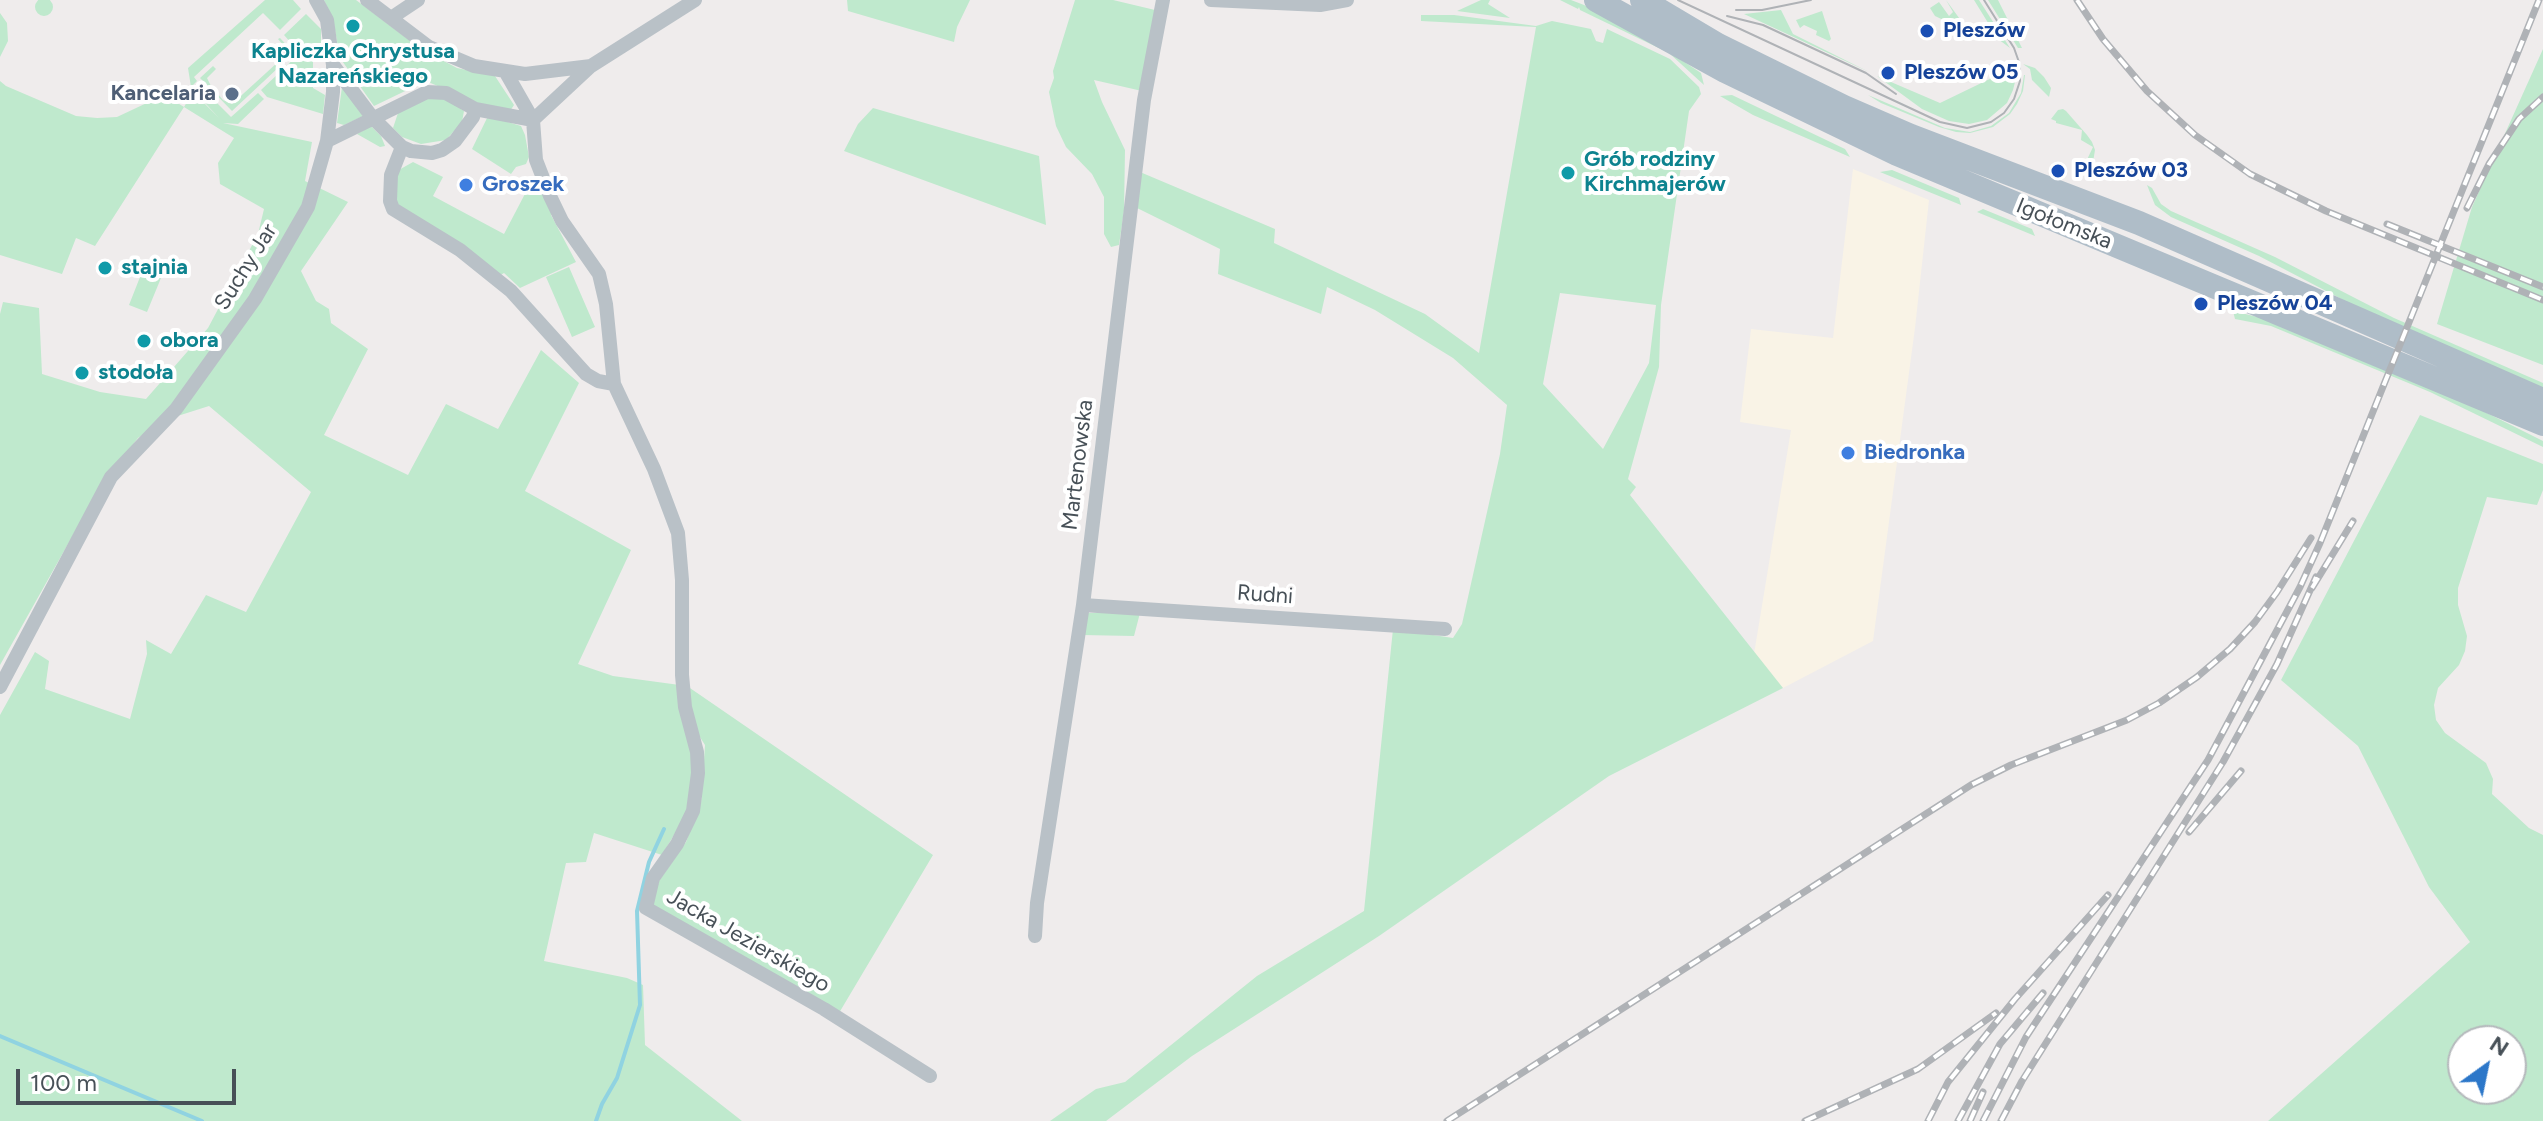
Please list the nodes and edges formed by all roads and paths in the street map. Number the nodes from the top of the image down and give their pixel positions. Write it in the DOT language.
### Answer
graph roads {
  1 [pos="316,0"];
  2 [pos="367,0"];
  3 [pos="418,0"];
  4 [pos="695,0"];
  5 [pos="1163,0"];
  6 [pos="1211,0"];
  7 [pos="1347,0"];
  8 [pos="1596,0"];
  9 [pos="1642,0"];
  10 [pos="391,18"];
  11 [pos="333,65"];
  12 [pos="591,66"];
  13 [pos="505,71"];
  14 [pos="475,109"];
  15 [pos="372,117"];
  16 [pos="533,120"];
  17 [pos="327,141"];
  18 [pos="402,147"];
  19 [pos="614,384"];
  20 [pos="2543,400"];
  21 [pos="2543,424"];
  22 [pos="1083,605"];
  23 [pos="1445,629"];
  24 [pos="0,687"];
  25 [pos="1035,936"];
  26 [pos="930,1076"];
  1 -- 11 [label="street, Suchy Jar"];
  2 -- 10 [label="street"];
  3 -- 10 [label="street"];
  4 -- 12 [label="street"];
  5 -- 22 [label="street, Martenowska"];
  6 -- 7 [label="street"];
  8 -- 21 [label="main road, Igołomska"];
  9 -- 20 [label="main road, Igołomska"];
  10 -- 13 [label="street"];
  11 -- 15 [label="street"];
  11 -- 17 [label="street, Suchy Jar"];
  12 -- 13 [label="street"];
  12 -- 16 [label="street"];
  13 -- 16 [label="street"];
  14 -- 15 [label="street"];
  14 -- 16 [label="street"];
  14 -- 18 [label="street"];
  15 -- 17 [label="street"];
  15 -- 18 [label="street"];
  16 -- 19 [label="street"];
  17 -- 24 [label="street, Suchy Jar"];
  18 -- 19 [label="street"];
  19 -- 26 [label="street, Jacka Jezierskiego"];
  22 -- 23 [label="street, Rudni"];
  22 -- 25 [label="street, Martenowska"];
}
